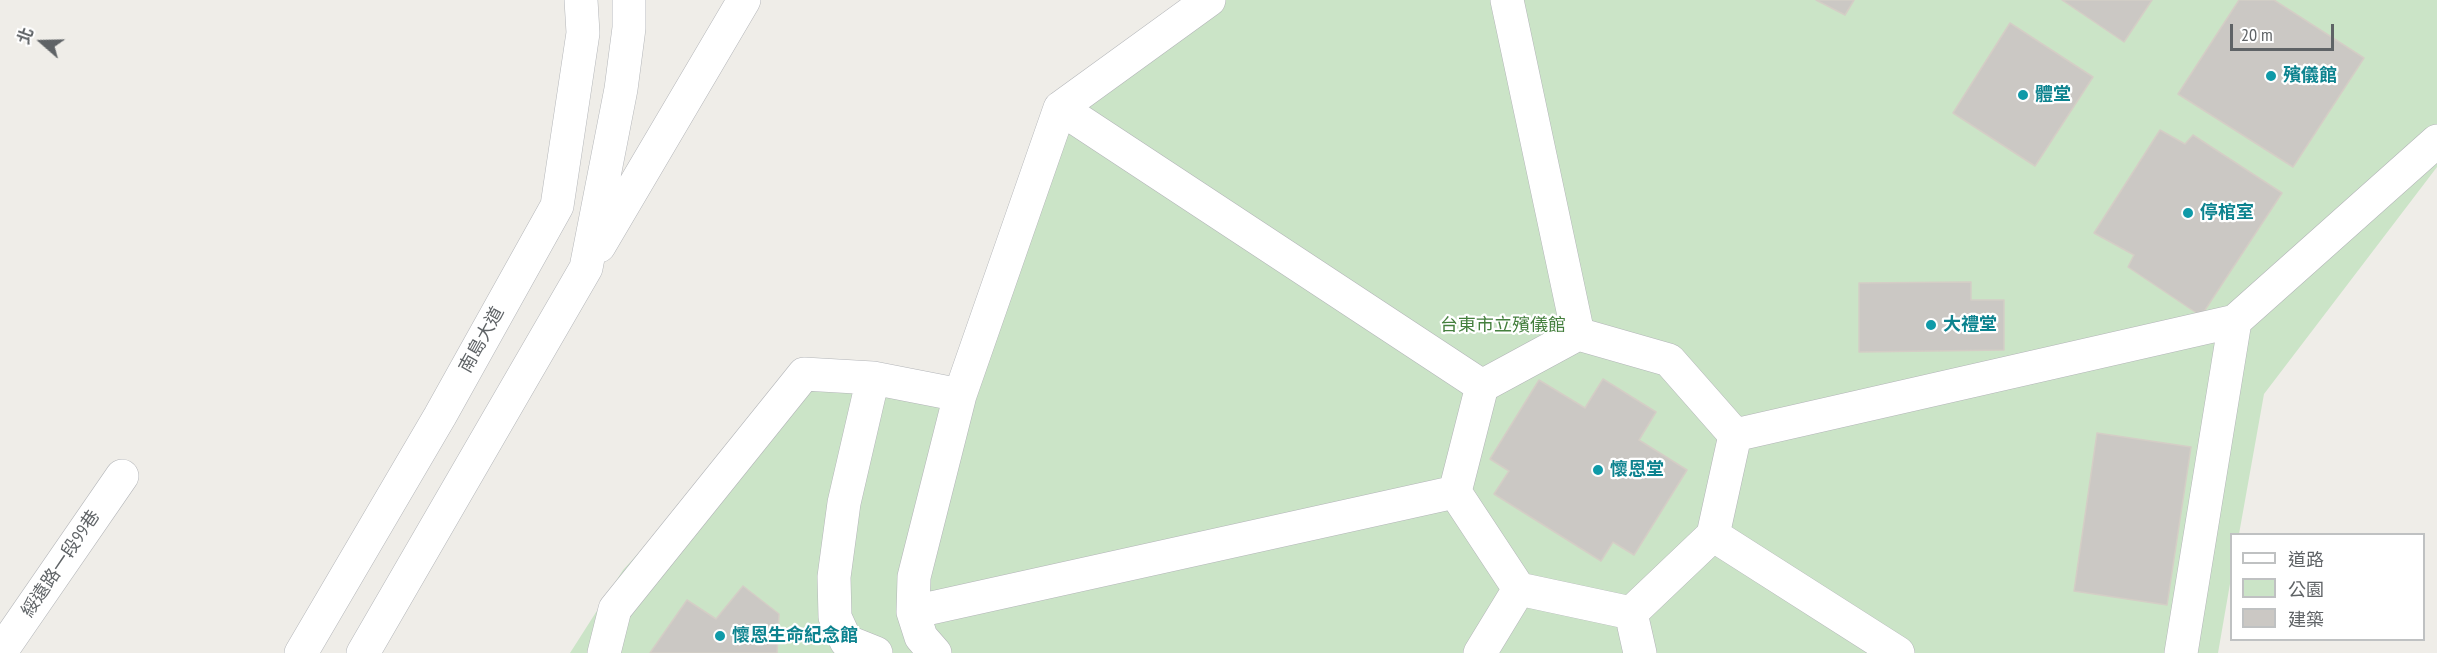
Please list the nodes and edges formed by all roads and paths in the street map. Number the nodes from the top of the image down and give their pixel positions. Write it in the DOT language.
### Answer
graph roads {
  1 [pos="581,0"];
  2 [pos="646,0"];
  3 [pos="744,0"];
  4 [pos="1209,0"];
  5 [pos="1507,0"];
  6 [pos="629,14"];
  7 [pos="1060,108"];
  8 [pos="2437,141"];
  9 [pos="586,268"];
  10 [pos="2235,321"];
  11 [pos="1578,334"];
  12 [pos="873,378"];
  13 [pos="1482,386"];
  14 [pos="960,395"];
  15 [pos="1735,435"];
  16 [pos="122,476"];
  17 [pos="1455,492"];
  18 [pos="1713,536"];
  19 [pos="1519,589"];
  20 [pos="913,612"];
  21 [pos="1631,613"];
  22 [pos="0,653"];
  23 [pos="302,653"];
  24 [pos="363,653"];
  25 [pos="604,653"];
  26 [pos="876,653"];
  27 [pos="935,653"];
  28 [pos="1480,653"];
  29 [pos="1640,653"];
  30 [pos="1898,653"];
  31 [pos="2181,653"];
  1 -- 23 [label="street, 南島大道"];
  2 -- 6 [label="street"];
  3 -- 9 [label="street"];
  4 -- 7 [label="street"];
  5 -- 11 [label="street"];
  6 -- 9 [label="street"];
  7 -- 13 [label="street"];
  7 -- 14 [label="street"];
  8 -- 10 [label="street"];
  9 -- 24 [label="street"];
  10 -- 15 [label="street"];
  10 -- 31 [label="street"];
  11 -- 13 [label="street"];
  11 -- 15 [label="street"];
  12 -- 14 [label="street"];
  12 -- 25 [label="street"];
  12 -- 26 [label="street"];
  13 -- 17 [label="street"];
  14 -- 20 [label="street"];
  15 -- 18 [label="street"];
  16 -- 22 [label="street, 綏遠路一段99巷"];
  17 -- 19 [label="street"];
  17 -- 20 [label="street"];
  18 -- 21 [label="street"];
  18 -- 30 [label="street"];
  19 -- 21 [label="street"];
  19 -- 28 [label="street"];
  20 -- 27 [label="street"];
  21 -- 29 [label="street"];
}
